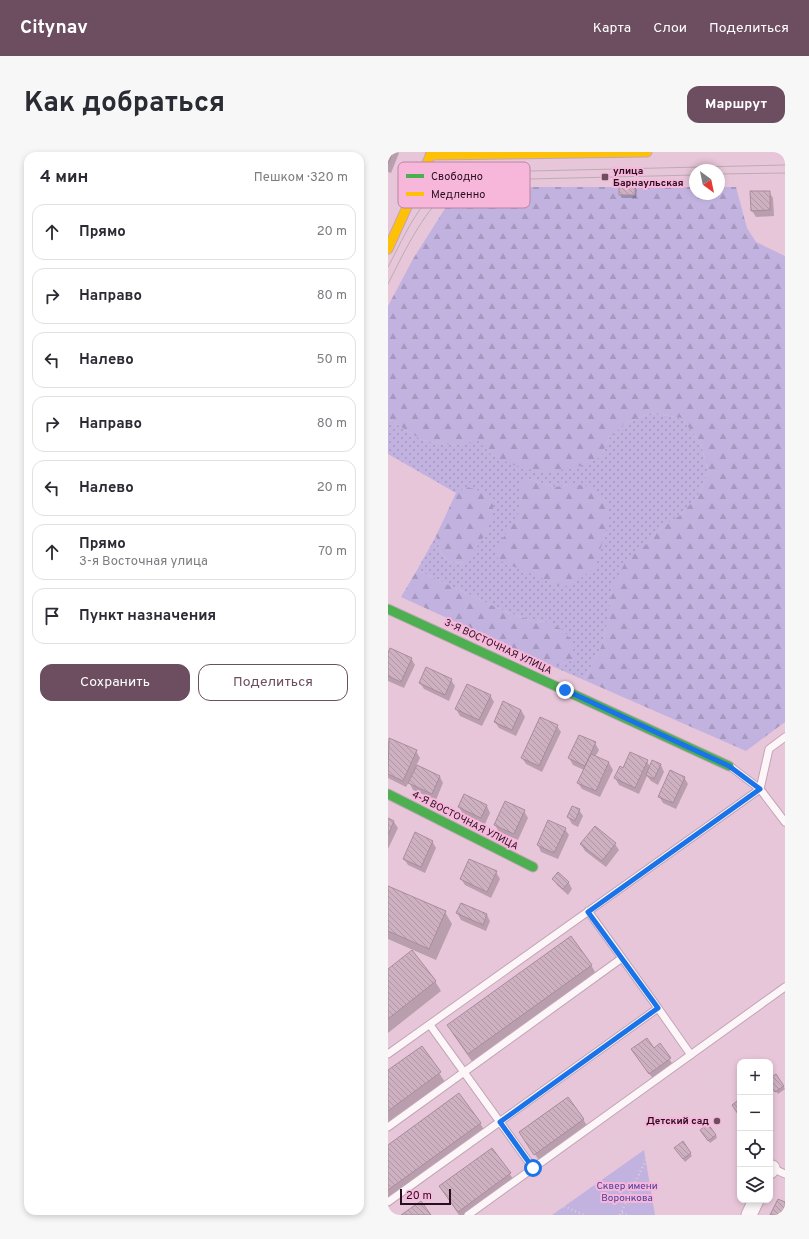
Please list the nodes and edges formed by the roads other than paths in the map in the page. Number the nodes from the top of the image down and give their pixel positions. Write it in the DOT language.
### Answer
graph roads {
  1 [pos="647,152"];
  2 [pos="431,154"];
  3 [pos="407,208"];
  4 [pos="388,249"];
  5 [pos="388,608"];
  6 [pos="785,737"];
  7 [pos="729,766"];
  8 [pos="760,789"];
  9 [pos="388,794"];
  10 [pos="785,822"];
  11 [pos="533,867"];
  12 [pos="588,912"];
  13 [pos="622,958"];
  14 [pos="785,987"];
  15 [pos="658,1008"];
  16 [pos="430,1025"];
  17 [pos="694,1052"];
  18 [pos="388,1054"];
  19 [pos="464,1072"];
  20 [pos="500,1122"];
  21 [pos="388,1127"];
  22 [pos="533,1168"];
  23 [pos="388,1202"];
  24 [pos="755,1203"];
  25 [pos="468,1215"];
  26 [pos="749,1215"];
  1 -- 2 [label="street"];
  3 -- 4 [label="street"];
  5 -- 7 [label="street, 3-Я ВОСТОЧНАЯ УЛИЦА"];
  6 -- 8 [label="lane"];
  7 -- 8 [label="lane"];
  8 -- 10 [label="lane"];
  8 -- 12 [label="lane"];
  9 -- 11 [label="street, 4-Я ВОСТОЧНАЯ УЛИЦА"];
  12 -- 13 [label="lane"];
  12 -- 16 [label="lane"];
  13 -- 15 [label="lane"];
  13 -- 19 [label="lane"];
  14 -- 17 [label="lane"];
  15 -- 17 [label="lane"];
  15 -- 20 [label="lane"];
  16 -- 18 [label="lane"];
  16 -- 19 [label="lane"];
  17 -- 22 [label="lane"];
  19 -- 20 [label="lane"];
  19 -- 21 [label="lane"];
  20 -- 22 [label="lane"];
  20 -- 23 [label="lane"];
  22 -- 25 [label="lane"];
  24 -- 26 [label="street"];
}
